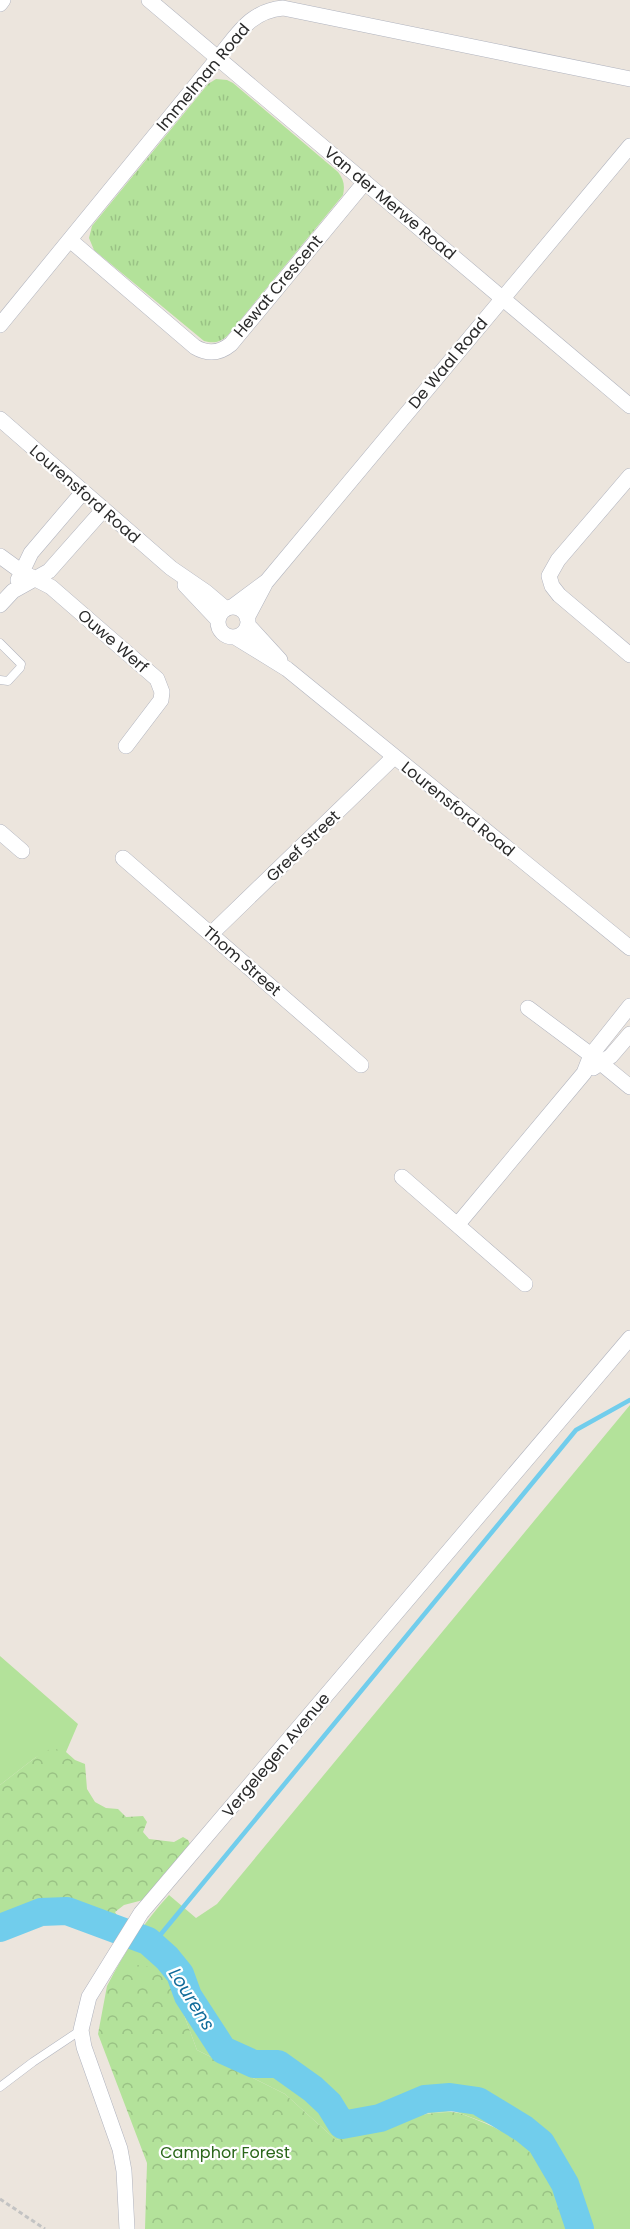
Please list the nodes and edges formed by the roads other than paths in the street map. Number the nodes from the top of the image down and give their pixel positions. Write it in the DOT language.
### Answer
graph roads {
  1 [pos="3,0"];
  2 [pos="149,0"];
  3 [pos="0,4"];
  4 [pos="218,58"];
  5 [pos="630,79"];
  6 [pos="630,146"];
  7 [pos="364,182"];
  8 [pos="69,240"];
  9 [pos="502,298"];
  10 [pos="0,325"];
  11 [pos="630,406"];
  12 [pos="0,419"];
  13 [pos="630,476"];
  14 [pos="83,492"];
  15 [pos="103,510"];
  16 [pos="0,556"];
  17 [pos="28,575"];
  18 [pos="267,581"];
  19 [pos="0,605"];
  20 [pos="225,612"];
  21 [pos="247,621"];
  22 [pos="235,637"];
  23 [pos="0,643"];
  24 [pos="630,655"];
  25 [pos="287,669"];
  26 [pos="0,680"];
  27 [pos="126,746"];
  28 [pos="394,758"];
  29 [pos="0,832"];
  30 [pos="22,851"];
  31 [pos="123,858"];
  32 [pos="211,934"];
  33 [pos="630,948"];
  34 [pos="630,1006"];
  35 [pos="528,1008"];
  36 [pos="630,1034"];
  37 [pos="596,1060"];
  38 [pos="361,1065"];
  39 [pos="630,1087"];
  40 [pos="402,1177"];
  41 [pos="458,1224"];
  42 [pos="525,1284"];
  43 [pos="630,1338"];
  44 [pos="81,2030"];
  45 [pos="0,2087"];
  46 [pos="127,2229"];
  1 -- 3 [label="street"];
  2 -- 4 [label="street, Van der Merwe Road"];
  4 -- 5 [label="street, Immelman Road"];
  4 -- 7 [label="street, Van der Merwe Road"];
  4 -- 8 [label="street, Immelman Road"];
  6 -- 9 [label="street, De Waal Road"];
  7 -- 8 [label="street, Hewat Crescent"];
  7 -- 9 [label="street, Van der Merwe Road"];
  8 -- 10 [label="street, Immelman Road"];
  9 -- 11 [label="street, Van der Merwe Road"];
  9 -- 18 [label="street, De Waal Road"];
  12 -- 14 [label="street, Lourensford Road"];
  13 -- 24 [label="street"];
  14 -- 15 [label="street, Lourensford Road"];
  14 -- 17 [label="street"];
  15 -- 17 [label="street"];
  15 -- 20 [label="street, Lourensford Road"];
  16 -- 17 [label="street, Ouwe Werf"];
  17 -- 19 [label="street"];
  17 -- 27 [label="street, Ouwe Werf"];
  18 -- 20 [label="street, De Waal Road"];
  18 -- 21 [label="street, De Waal Road"];
  20 -- 21 [label="street"];
  20 -- 22 [label="street"];
  21 -- 22 [label="street"];
  21 -- 25 [label="street, Lourensford Road"];
  22 -- 25 [label="street, Lourensford Road"];
  23 -- 26 [label="lane"];
  25 -- 28 [label="street, Lourensford Road"];
  28 -- 32 [label="street, Greef Street"];
  28 -- 33 [label="street, Lourensford Road"];
  29 -- 30 [label="street"];
  31 -- 32 [label="street, Thom Street"];
  32 -- 38 [label="street, Thom Street"];
  34 -- 37 [label="street"];
  35 -- 37 [label="street"];
  36 -- 37 [label="street"];
  37 -- 39 [label="street"];
  37 -- 41 [label="street"];
  40 -- 41 [label="street"];
  41 -- 42 [label="street"];
  43 -- 44 [label="street, Vergelegen Avenue"];
  44 -- 45 [label="lane"];
  44 -- 46 [label="street, Vergelegen Avenue"];
}
